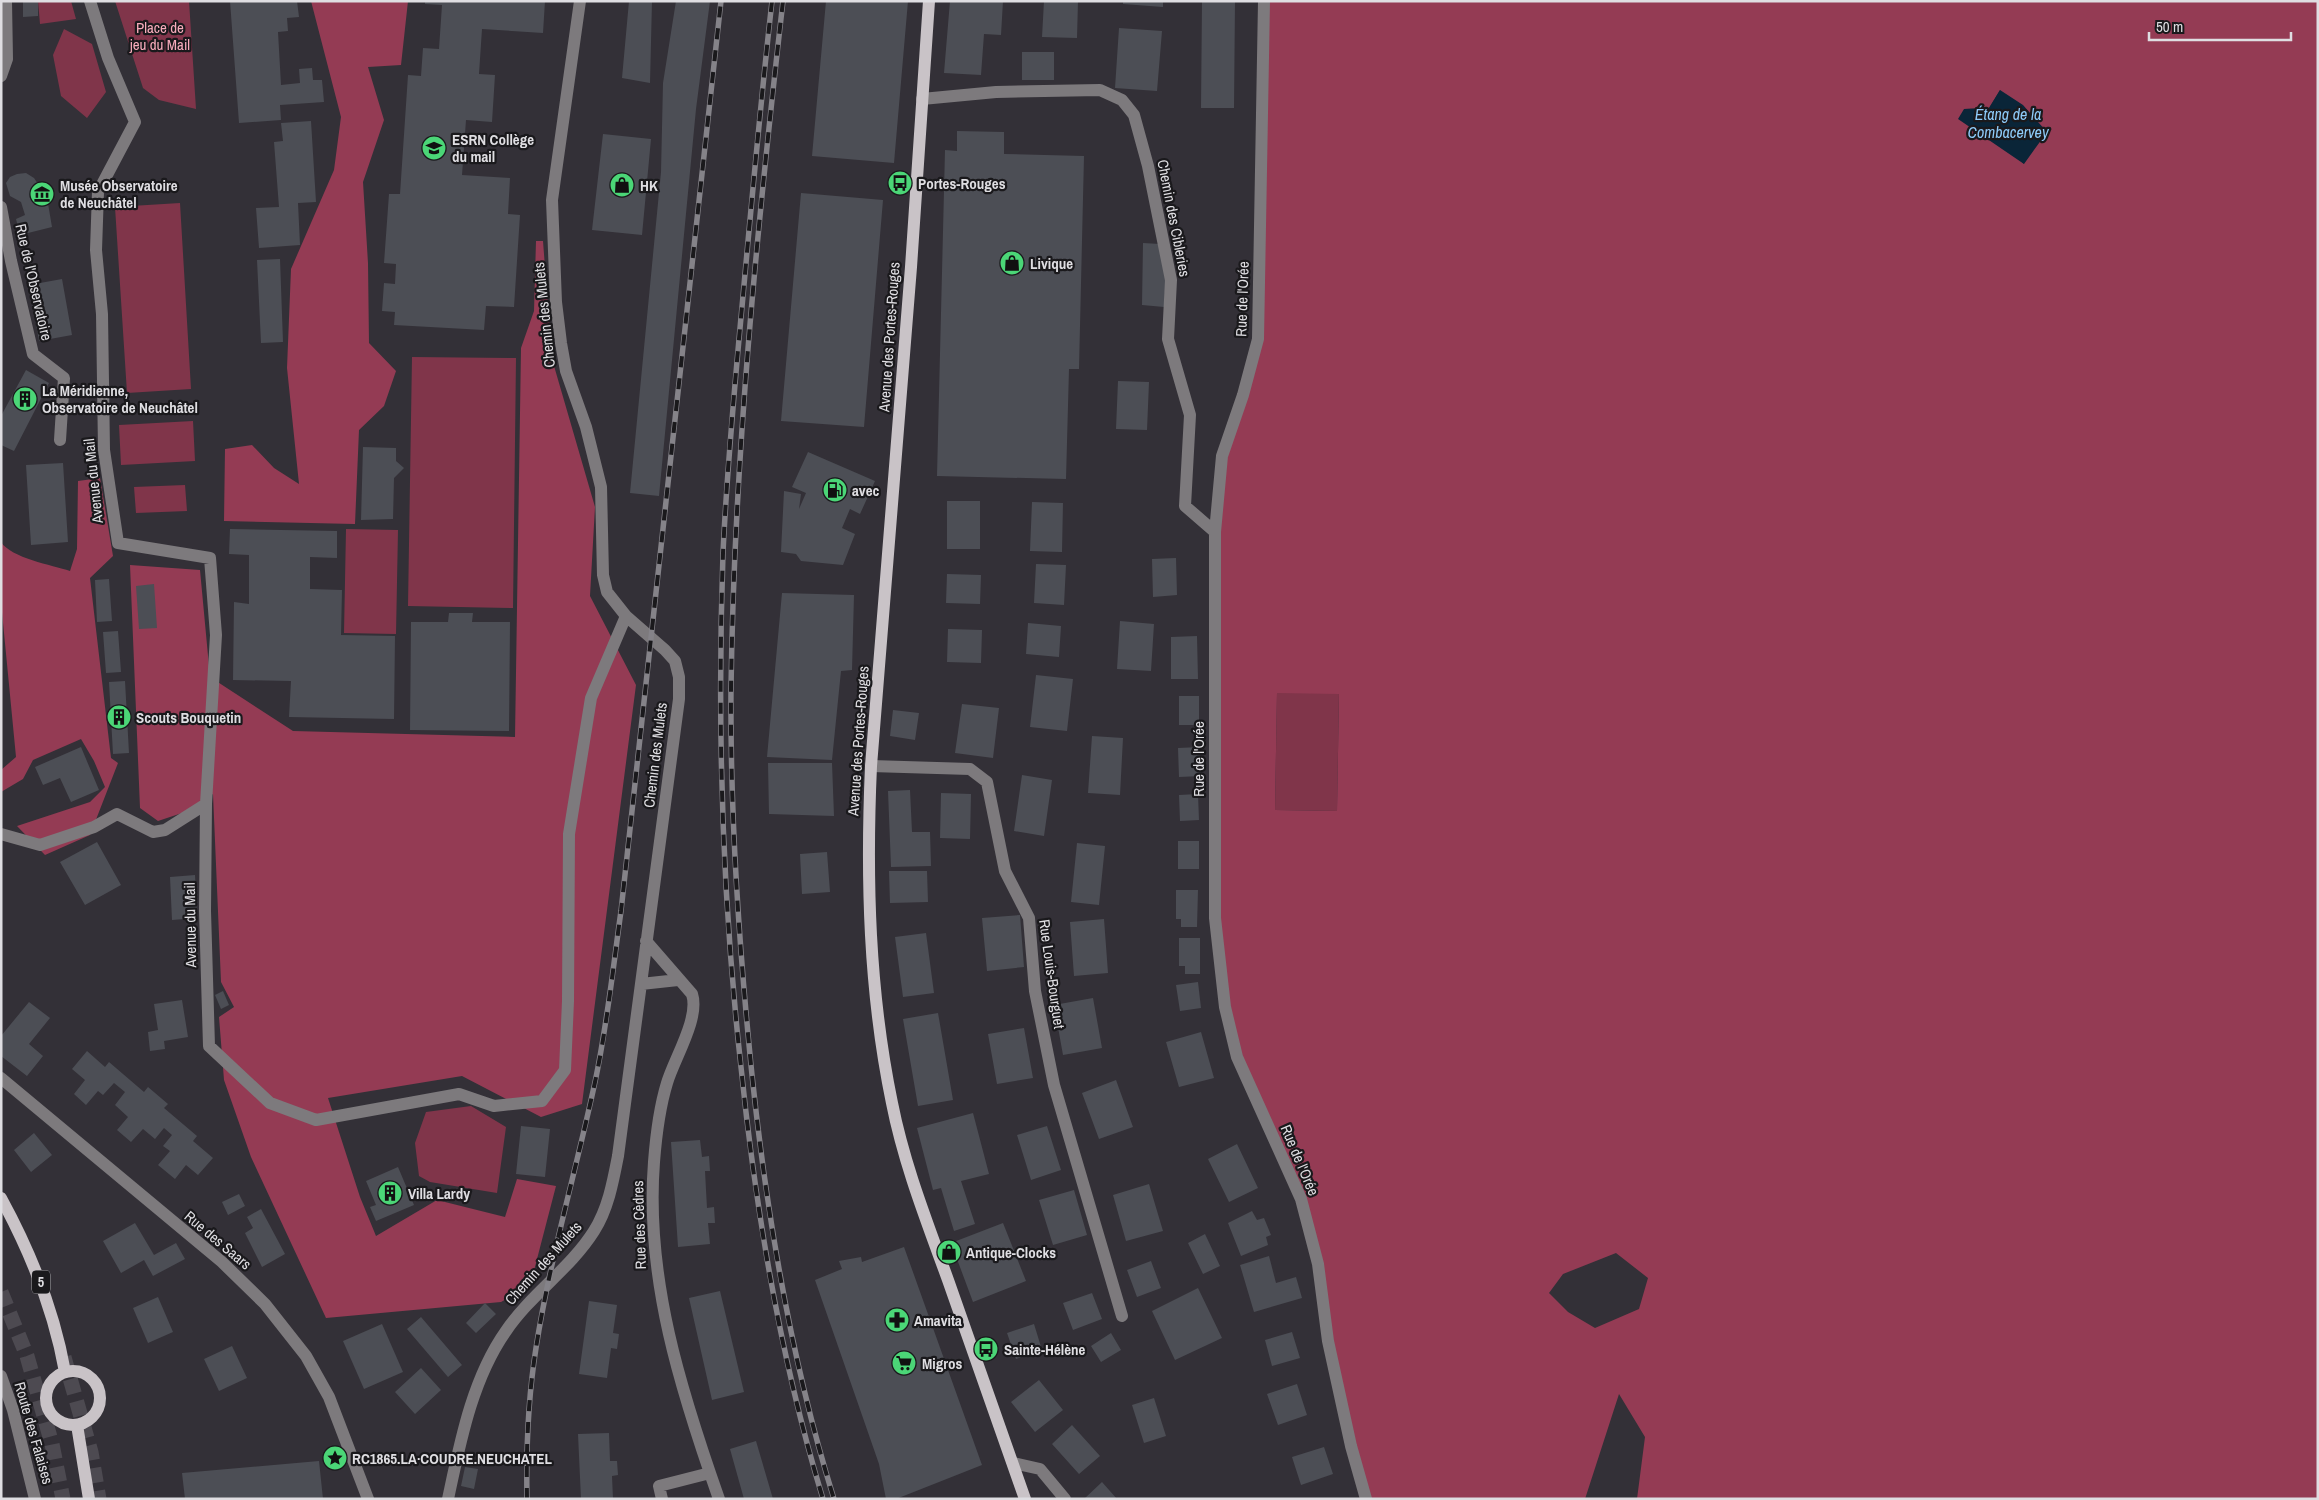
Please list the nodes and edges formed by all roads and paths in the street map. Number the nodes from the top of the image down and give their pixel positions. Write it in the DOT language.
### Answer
graph roads {
  1 [pos="6,1"];
  2 [pos="90,1"];
  3 [pos="580,1"];
  4 [pos="929,1"];
  5 [pos="1264,1"];
  6 [pos="1,76"];
  7 [pos="922,99"];
  8 [pos="1,207"];
  9 [pos="60,440"];
  10 [pos="1215,532"];
  11 [pos="626,616"];
  12 [pos="871,766"];
  13 [pos="206,804"];
  14 [pos="1,834"];
  15 [pos="646,941"];
  16 [pos="678,980"];
  17 [pos="641,984"];
  18 [pos="1,1078"];
  19 [pos="1,1198"];
  20 [pos="1122,1316"];
  21 [pos="65,1372"];
  22 [pos="1,1376"];
  23 [pos="78,1425"];
  24 [pos="1014,1463"];
  25 [pos="710,1474"];
  26 [pos="35,1499"];
  27 [pos="89,1499"];
  28 [pos="368,1499"];
  29 [pos="448,1499"];
  30 [pos="662,1499"];
  31 [pos="719,1499"];
  32 [pos="1025,1499"];
  33 [pos="1066,1499"];
  34 [pos="1366,1499"];
  1 -- 6 [label="street"];
  2 -- 13 [label="street, Avenue du Mail"];
  3 -- 11 [label="street, Chemin des Mulets"];
  4 -- 7 [label="main road, Avenue des Portes-Rouges"];
  5 -- 10 [label="street, Rue de l'Orée"];
  7 -- 10 [label="street, Chemin des Cibleries"];
  7 -- 12 [label="main road, Avenue des Portes-Rouges"];
  8 -- 9 [label="street, Rue de l'Observatoire"];
  10 -- 34 [label="street, Rue de l'Orée"];
  11 -- 13 [label="street, Avenue du Mail"];
  11 -- 15 [label="street, Chemin des Mulets"];
  12 -- 20 [label="street, Rue Louis-Bourguet"];
  12 -- 24 [label="main road, Avenue des Portes-Rouges"];
  13 -- 14 [label="street"];
  15 -- 16 [label="street, Rue des Cèdres"];
  15 -- 17 [label="street, Chemin des Mulets"];
  16 -- 17 [label="street"];
  16 -- 25 [label="street, Rue des Cèdres"];
  17 -- 29 [label="street, Chemin des Mulets"];
  18 -- 28 [label="street, Rue des Saars"];
  19 -- 21 [label="main road, 5"];
  21 -- 23 [label="main road"];
  21 -- 23 [label="main road"];
  22 -- 26 [label="street, Route des Falaises"];
  23 -- 27 [label="main road"];
  24 -- 32 [label="main road, Avenue des Portes-Rouges"];
  24 -- 33 [label="street"];
  25 -- 30 [label="street"];
  25 -- 31 [label="street, Rue des Cèdres"];
}
